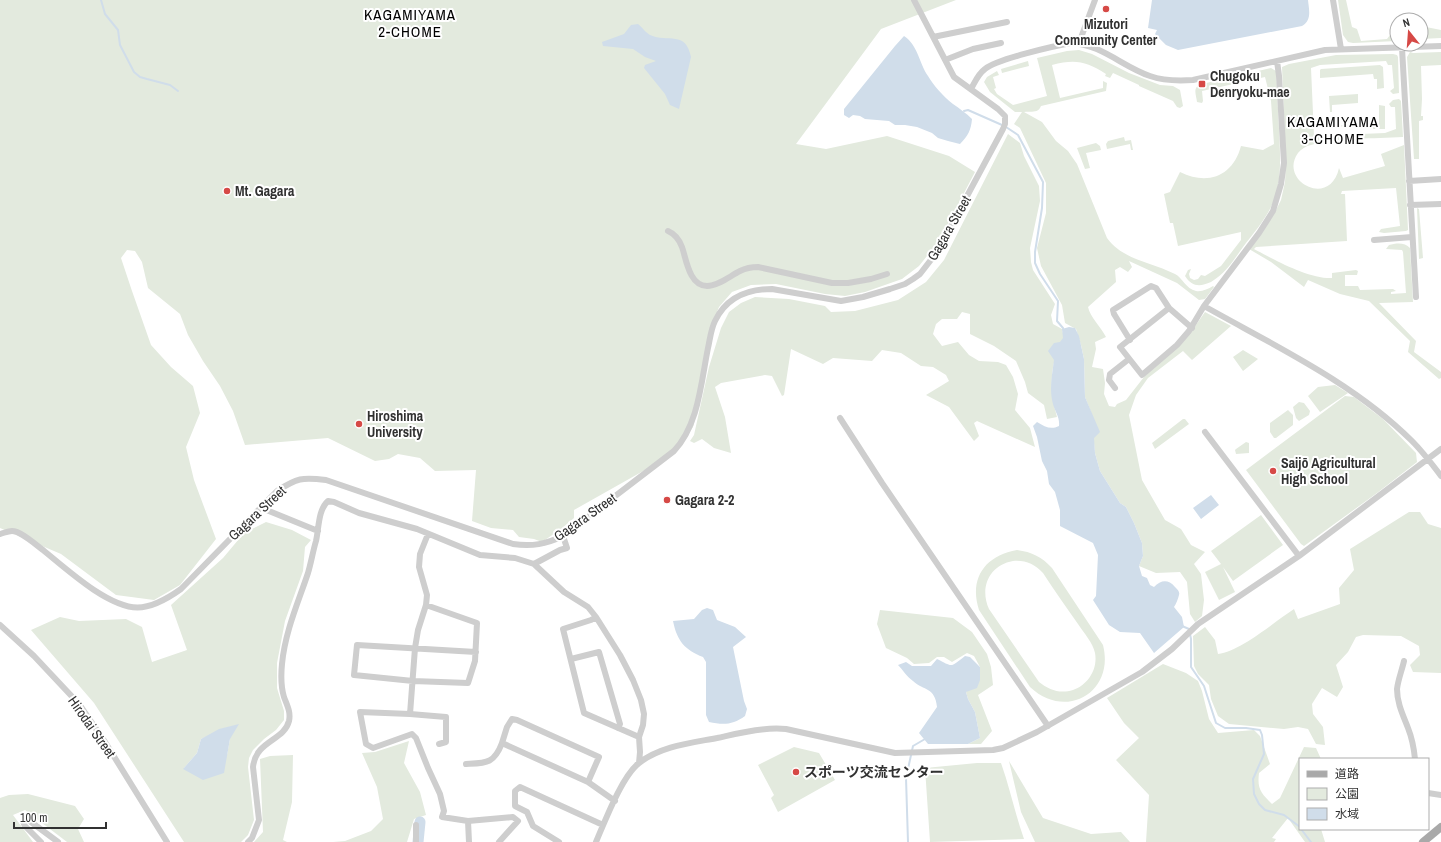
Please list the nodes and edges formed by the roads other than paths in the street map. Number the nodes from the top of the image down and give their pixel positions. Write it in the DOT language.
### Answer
graph roads {
  1 [pos="914,0"];
  2 [pos="1095,0"];
  3 [pos="1333,0"];
  4 [pos="1007,22"];
  5 [pos="933,37"];
  6 [pos="1000,43"];
  7 [pos="1079,44"];
  8 [pos="1441,46"];
  9 [pos="1429,47"];
  10 [pos="1341,48"];
  11 [pos="1389,48"];
  12 [pos="1402,52"];
  13 [pos="945,60"];
  14 [pos="1277,60"];
  15 [pos="970,89"];
  16 [pos="1441,179"];
  17 [pos="1409,181"];
  18 [pos="1441,204"];
  19 [pos="1410,205"];
  20 [pos="668,231"];
  21 [pos="1412,237"];
  22 [pos="1374,240"];
  23 [pos="887,274"];
  24 [pos="1416,297"];
  25 [pos="1204,306"];
  26 [pos="1169,308"];
  27 [pos="1192,328"];
  28 [pos="1130,340"];
  29 [pos="1129,359"];
  30 [pos="1115,388"];
  31 [pos="840,418"];
  32 [pos="1206,432"];
  33 [pos="1441,449"];
  34 [pos="1428,459"];
  35 [pos="1441,476"];
  36 [pos="261,506"];
  37 [pos="318,531"];
  38 [pos="0,534"];
  39 [pos="428,534"];
  40 [pos="563,536"];
  41 [pos="1299,556"];
  42 [pos="534,564"];
  43 [pos="426,605"];
  44 [pos="596,617"];
  45 [pos="0,626"];
  46 [pos="415,648"];
  47 [pos="476,652"];
  48 [pos="571,660"];
  49 [pos="1404,661"];
  50 [pos="413,681"];
  51 [pos="410,714"];
  52 [pos="1048,726"];
  53 [pos="618,728"];
  54 [pos="639,737"];
  55 [pos="502,743"];
  56 [pos="439,744"];
  57 [pos="1415,758"];
  58 [pos="639,763"];
  59 [pos="466,764"];
  60 [pos="588,782"];
  61 [pos="1429,793"];
  62 [pos="1441,795"];
  63 [pos="615,801"];
  64 [pos="468,821"];
  65 [pos="416,825"];
  66 [pos="603,826"];
  67 [pos="1441,827"];
  68 [pos="41,842"];
  69 [pos="58,842"];
  70 [pos="167,842"];
  71 [pos="248,842"];
  72 [pos="416,842"];
  73 [pos="469,842"];
  74 [pos="499,842"];
  75 [pos="559,842"];
  76 [pos="596,842"];
  77 [pos="1423,842"];
  1 -- 5 [label="street"];
  2 -- 7 [label="street"];
  3 -- 10 [label="street"];
  4 -- 5 [label="street"];
  5 -- 13 [label="street"];
  6 -- 13 [label="street"];
  7 -- 14 [label="street"];
  7 -- 15 [label="street"];
  8 -- 9 [label="street"];
  10 -- 11 [label="street"];
  10 -- 14 [label="street"];
  12 -- 17 [label="street"];
  13 -- 15 [label="street"];
  14 -- 25 [label="street"];
  15 -- 40 [label="street, Gagara Street"];
  16 -- 17 [label="street"];
  17 -- 19 [label="street"];
  18 -- 19 [label="street"];
  19 -- 21 [label="street"];
  20 -- 23 [label="street"];
  21 -- 22 [label="street"];
  21 -- 24 [label="street"];
  25 -- 27 [label="street"];
  25 -- 34 [label="street"];
  26 -- 27 [label="street"];
  26 -- 28 [label="street"];
  26 -- 28 [label="street"];
  27 -- 29 [label="street"];
  28 -- 29 [label="street"];
  29 -- 30 [label="street"];
  31 -- 52 [label="street"];
  32 -- 41 [label="street"];
  33 -- 34 [label="street"];
  34 -- 35 [label="street"];
  34 -- 41 [label="street"];
  36 -- 37 [label="street"];
  36 -- 38 [label="street, Gagara Street"];
  36 -- 40 [label="street, Gagara Street"];
  37 -- 39 [label="street"];
  37 -- 71 [label="street"];
  39 -- 42 [label="street"];
  39 -- 43 [label="street"];
  40 -- 42 [label="street"];
  41 -- 52 [label="street"];
  42 -- 44 [label="street"];
  43 -- 46 [label="street"];
  43 -- 47 [label="street"];
  44 -- 48 [label="street"];
  44 -- 54 [label="street"];
  45 -- 70 [label="street, Hirodai Street"];
  46 -- 47 [label="street"];
  46 -- 50 [label="street"];
  46 -- 50 [label="street"];
  47 -- 50 [label="street"];
  48 -- 53 [label="street"];
  48 -- 53 [label="street"];
  49 -- 57 [label="street"];
  50 -- 51 [label="street"];
  51 -- 56 [label="street"];
  51 -- 64 [label="street"];
  52 -- 58 [label="street"];
  53 -- 54 [label="street"];
  54 -- 58 [label="street"];
  55 -- 59 [label="street"];
  55 -- 60 [label="street"];
  55 -- 60 [label="street"];
  58 -- 63 [label="street"];
  60 -- 63 [label="street"];
  61 -- 62 [label="street"];
  63 -- 66 [label="street"];
  64 -- 73 [label="street"];
  64 -- 74 [label="street"];
  65 -- 72 [label="street"];
  66 -- 75 [label="street"];
  66 -- 76 [label="street"];
  67 -- 77 [label="main road"];
  68 -- 69 [label="street"];
}
